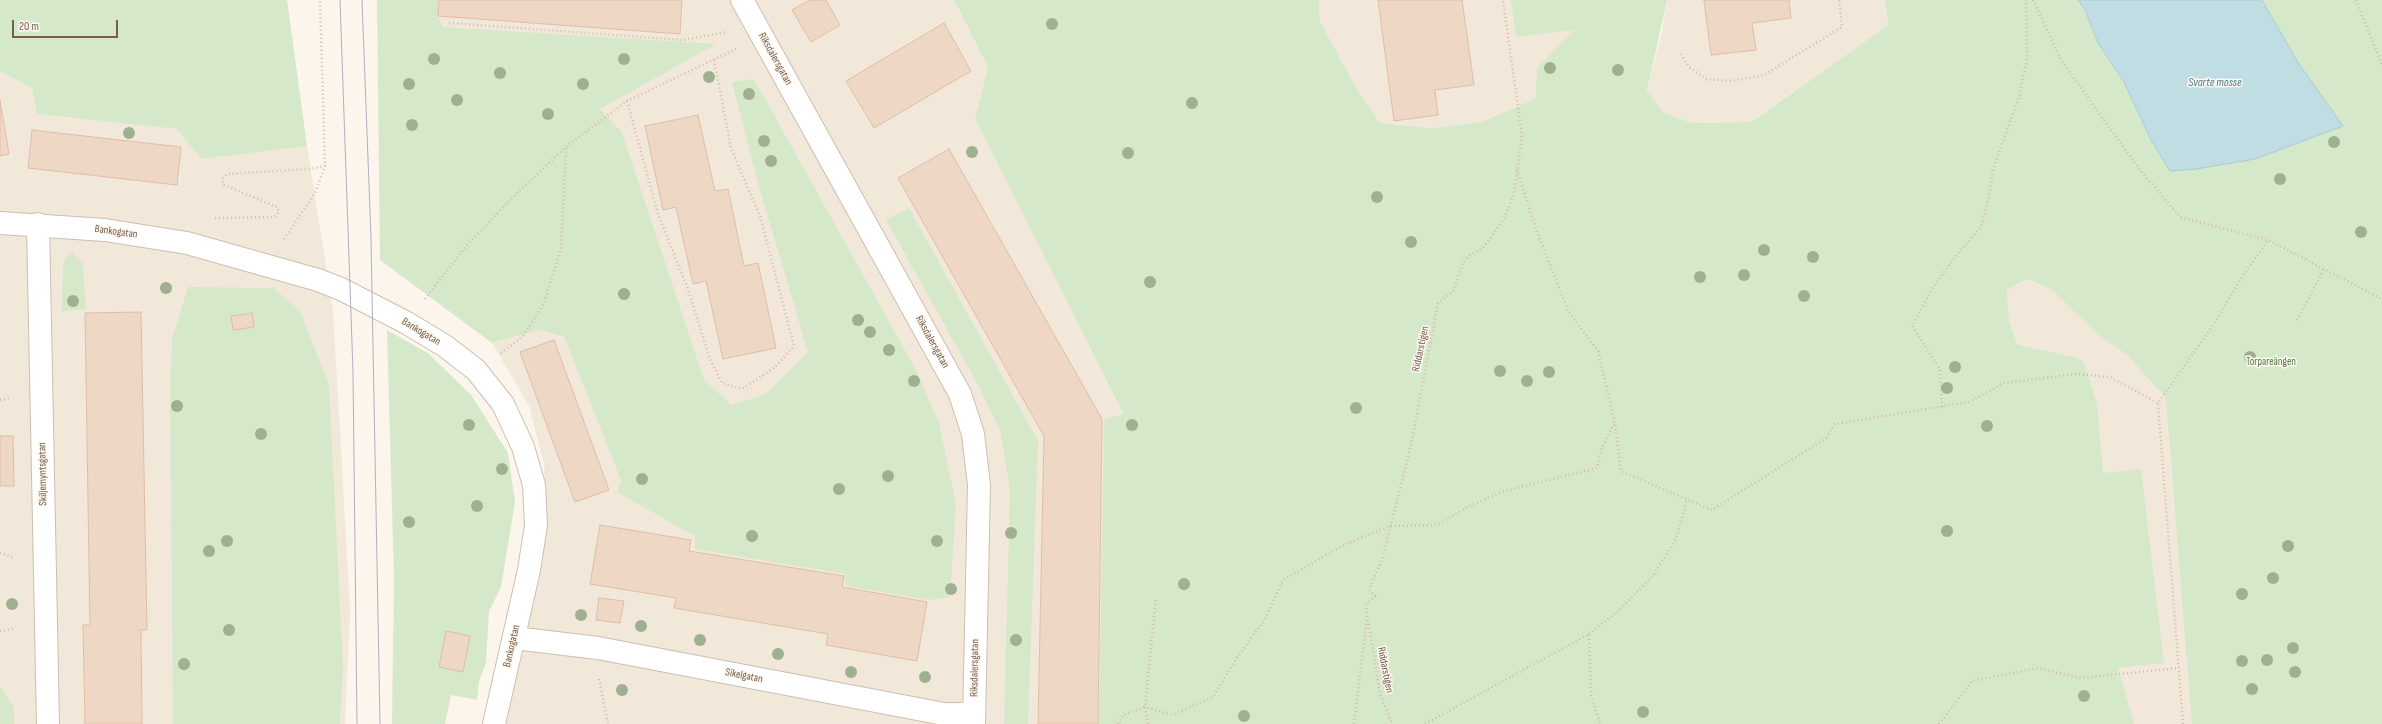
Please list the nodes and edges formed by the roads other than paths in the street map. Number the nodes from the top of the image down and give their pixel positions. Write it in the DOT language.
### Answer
graph roads {
  1 [pos="747,2"];
  2 [pos="0,223"];
  3 [pos="38,224"];
  4 [pos="514,638"];
  5 [pos="974,719"];
  6 [pos="48,724"];
  7 [pos="494,724"];
  1 -- 5 [label="street, Riksdalersgatan"];
  2 -- 3 [label="street, Bankogatan"];
  3 -- 4 [label="street, Bankogatan"];
  3 -- 6 [label="street, Skiljemyntsgatan"];
  4 -- 5 [label="street, Sikelgatan"];
  4 -- 7 [label="street, Bankogatan"];
}
